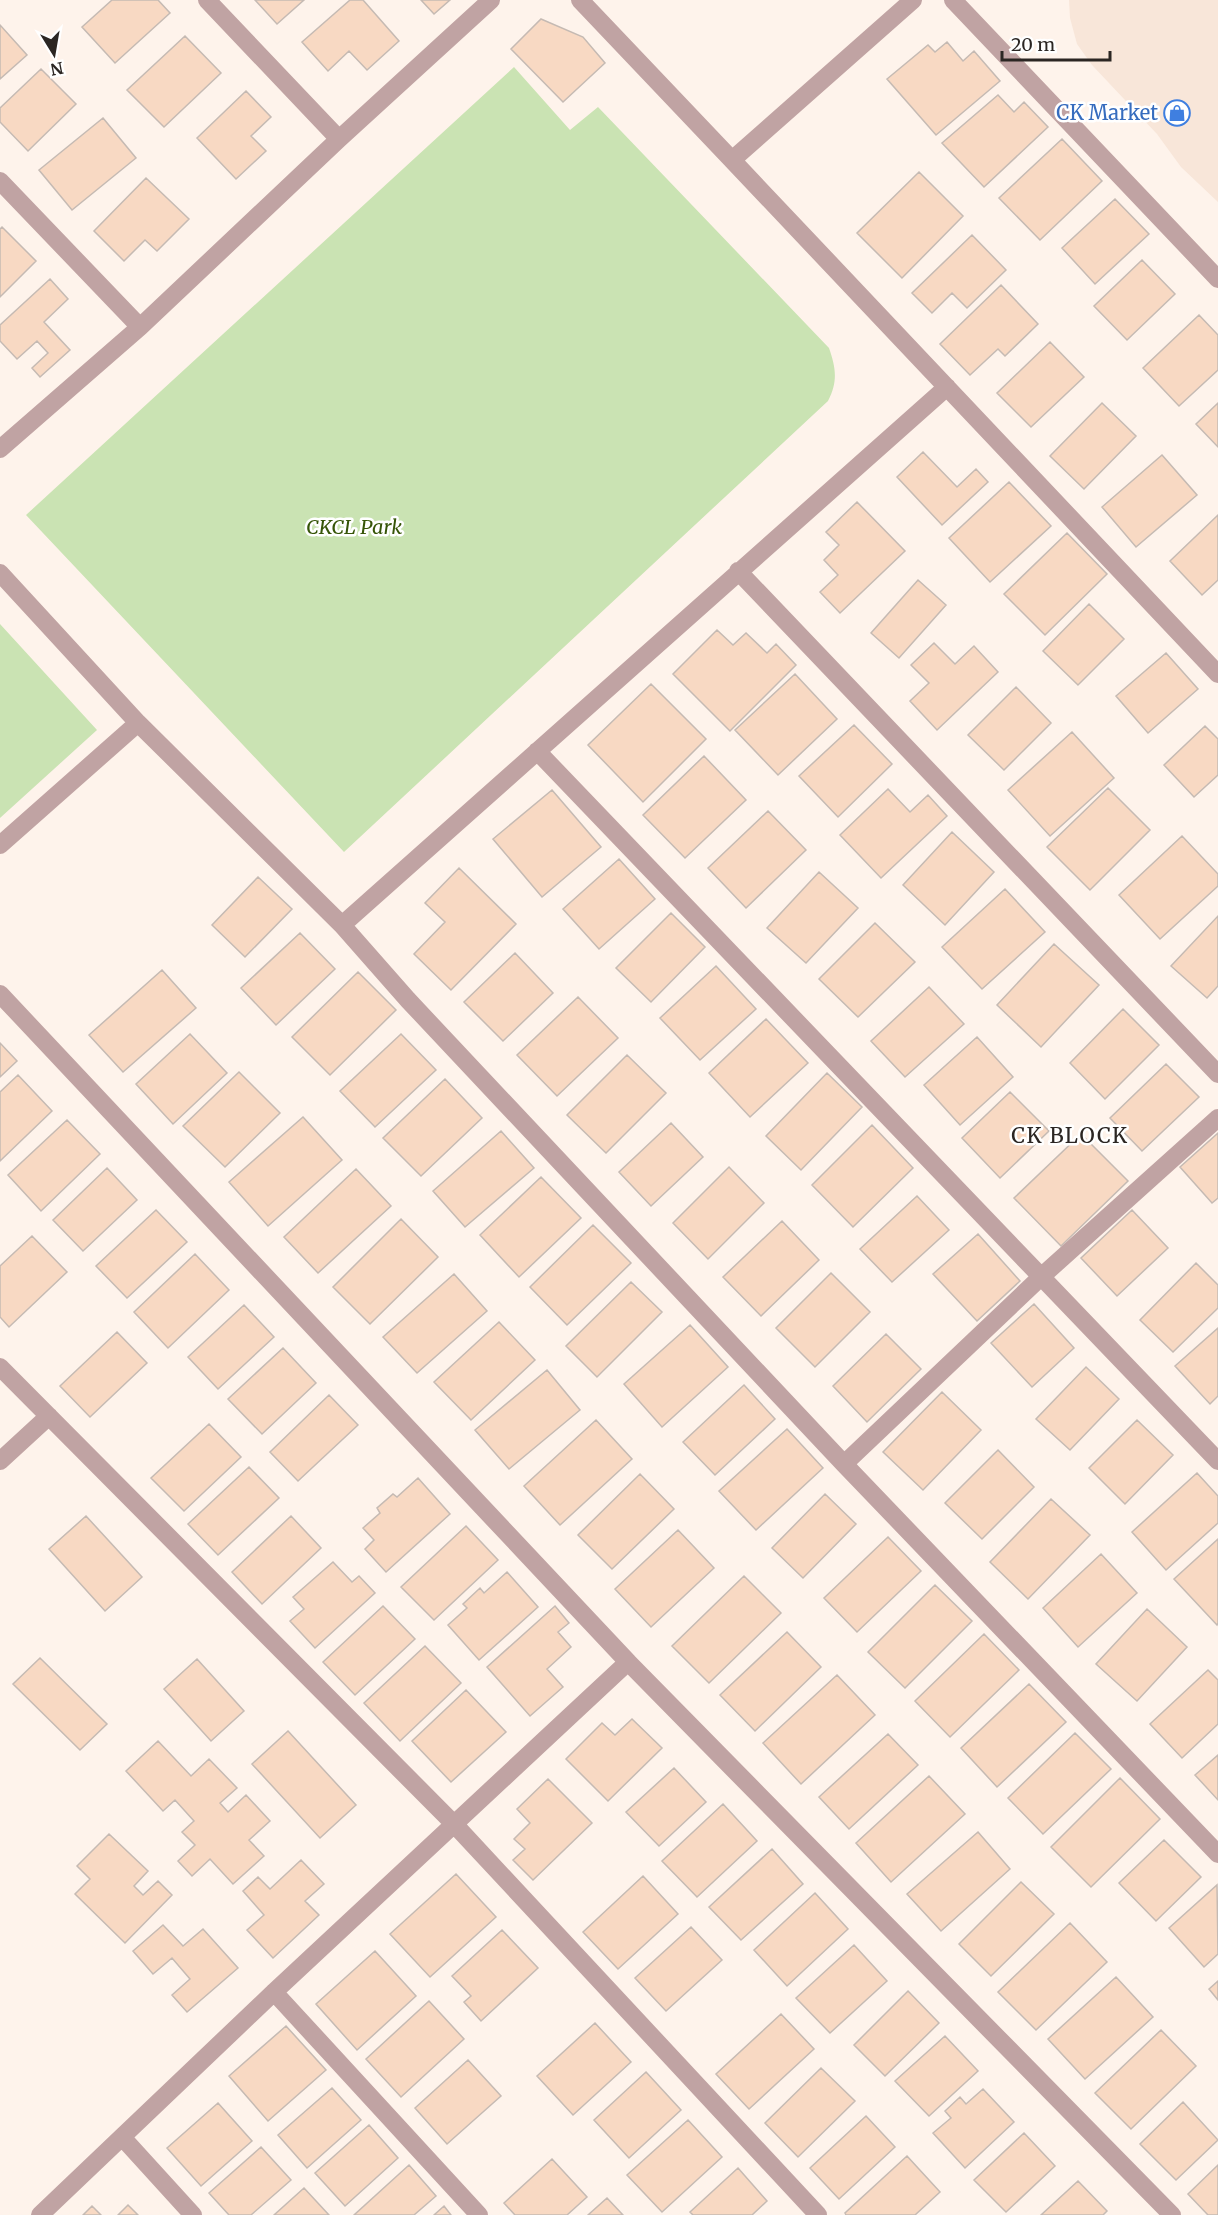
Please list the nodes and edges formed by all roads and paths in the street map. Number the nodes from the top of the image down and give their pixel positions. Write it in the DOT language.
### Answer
graph roads {
  1 [pos="207,0"];
  2 [pos="491,0"];
  3 [pos="580,0"];
  4 [pos="912,0"];
  5 [pos="953,0"];
  6 [pos="339,139"];
  7 [pos="732,160"];
  8 [pos="0,181"];
  9 [pos="1218,279"];
  10 [pos="140,327"];
  11 [pos="947,387"];
  12 [pos="0,449"];
  13 [pos="738,571"];
  14 [pos="0,573"];
  15 [pos="1218,674"];
  16 [pos="138,723"];
  17 [pos="537,751"];
  18 [pos="0,845"];
  19 [pos="342,925"];
  20 [pos="0,994"];
  21 [pos="1218,1074"];
  22 [pos="1218,1118"];
  23 [pos="1042,1276"];
  24 [pos="0,1367"];
  25 [pos="49,1416"];
  26 [pos="0,1461"];
  27 [pos="1218,1461"];
  28 [pos="844,1464"];
  29 [pos="628,1662"];
  30 [pos="454,1825"];
  31 [pos="1218,1854"];
  32 [pos="274,1992"];
  33 [pos="122,2137"];
  34 [pos="40,2215"];
  35 [pos="193,2215"];
  36 [pos="479,2215"];
  37 [pos="818,2215"];
  38 [pos="1172,2215"];
  1 -- 6 [label="street"];
  2 -- 6 [label="street"];
  3 -- 7 [label="street"];
  4 -- 7 [label="street"];
  5 -- 9 [label="street"];
  6 -- 10 [label="street"];
  7 -- 11 [label="street"];
  8 -- 10 [label="street"];
  10 -- 12 [label="street"];
  11 -- 13 [label="street"];
  11 -- 15 [label="street"];
  13 -- 17 [label="street"];
  13 -- 21 [label="street"];
  14 -- 16 [label="street"];
  16 -- 18 [label="street"];
  16 -- 19 [label="street"];
  17 -- 19 [label="street"];
  17 -- 23 [label="street"];
  19 -- 28 [label="street"];
  20 -- 29 [label="street"];
  22 -- 23 [label="street"];
  23 -- 27 [label="street"];
  23 -- 28 [label="street"];
  24 -- 25 [label="street"];
  25 -- 26 [label="street"];
  25 -- 30 [label="street"];
  28 -- 31 [label="street"];
  29 -- 30 [label="street"];
  29 -- 38 [label="street"];
  30 -- 32 [label="street"];
  30 -- 37 [label="street"];
  32 -- 33 [label="street"];
  32 -- 36 [label="street"];
  33 -- 34 [label="street"];
  33 -- 35 [label="street"];
}
